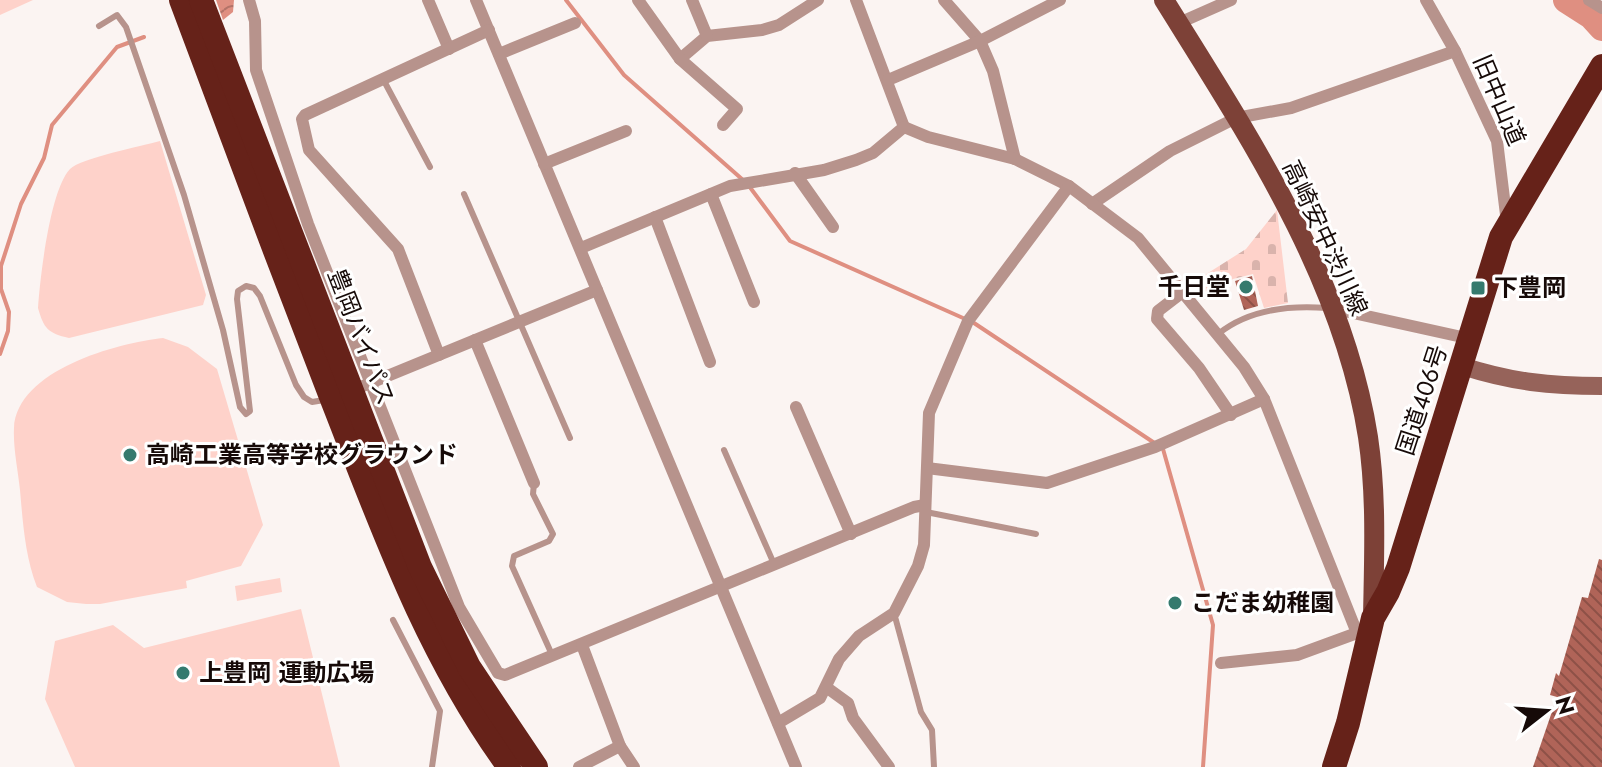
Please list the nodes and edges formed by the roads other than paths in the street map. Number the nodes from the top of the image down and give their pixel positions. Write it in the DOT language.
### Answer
graph roads {
  1 [pos="181,0"];
  2 [pos="201,0"];
  3 [pos="249,0"];
  4 [pos="428,0"];
  5 [pos="476,0"];
  6 [pos="638,0"];
  7 [pos="692,0"];
  8 [pos="818,0"];
  9 [pos="856,0"];
  10 [pos="944,0"];
  11 [pos="1060,0"];
  12 [pos="1164,0"];
  13 [pos="1231,0"];
  14 [pos="1426,0"];
  15 [pos="1589,0"];
  16 [pos="1602,8"];
  17 [pos="575,23"];
  18 [pos="1179,23"];
  19 [pos="99,26"];
  20 [pos="489,30"];
  21 [pos="707,36"];
  22 [pos="980,41"];
  23 [pos="449,49"];
  24 [pos="1455,51"];
  25 [pos="499,54"];
  26 [pos="680,59"];
  27 [pos="1602,66"];
  28 [pos="383,79"];
  29 [pos="888,80"];
  30 [pos="1236,118"];
  31 [pos="723,125"];
  32 [pos="904,127"];
  33 [pos="626,131"];
  34 [pos="1015,159"];
  35 [pos="544,164"];
  36 [pos="430,167"];
  37 [pos="795,173"];
  38 [pos="1069,186"];
  39 [pos="464,194"];
  40 [pos="711,194"];
  41 [pos="1092,204"];
  42 [pos="655,217"];
  43 [pos="1507,223"];
  44 [pos="833,227"];
  45 [pos="581,248"];
  46 [pos="597,290"];
  47 [pos="1184,291"];
  48 [pos="754,302"];
  49 [pos="1335,309"];
  50 [pos="519,323"];
  51 [pos="1218,334"];
  52 [pos="1471,339"];
  53 [pos="475,340"];
  54 [pos="439,355"];
  55 [pos="710,362"];
  56 [pos="1462,366"];
  57 [pos="1602,386"];
  58 [pos="351,390"];
  59 [pos="1264,399"];
  60 [pos="796,407"];
  61 [pos="1231,415"];
  62 [pos="570,438"];
  63 [pos="724,450"];
  64 [pos="927,468"];
  65 [pos="534,483"];
  66 [pos="926,509"];
  67 [pos="851,534"];
  68 [pos="1036,534"];
  69 [pos="774,565"];
  70 [pos="722,587"];
  71 [pos="894,613"];
  72 [pos="393,620"];
  73 [pos="1366,629"];
  74 [pos="582,645"];
  75 [pos="553,657"];
  76 [pos="1221,663"];
  77 [pos="826,687"];
  78 [pos="778,723"];
  79 [pos="620,746"];
  80 [pos="432,767"];
  81 [pos="509,767"];
  82 [pos="536,767"];
  83 [pos="579,767"];
  84 [pos="634,767"];
  85 [pos="796,767"];
  86 [pos="889,767"];
  87 [pos="934,767"];
  88 [pos="1334,767"];
  1 -- 58 [label="highway, 豊岡バイパス"];
  2 -- 58 [label="highway, 豊岡バイパス"];
  3 -- 58 [label="street"];
  4 -- 23 [label="street"];
  5 -- 20 [label="street"];
  6 -- 26 [label="street"];
  7 -- 21 [label="street"];
  8 -- 21 [label="street"];
  9 -- 29 [label="street"];
  10 -- 22 [label="street"];
  11 -- 22 [label="street"];
  12 -- 18 [label="main road, 高崎安中渋川線"];
  13 -- 18 [label="street"];
  14 -- 24 [label="street, 旧中山道"];
  15 -- 16 [label="street"];
  17 -- 25 [label="street"];
  18 -- 30 [label="main road, 高崎安中渋川線"];
  19 -- 58 [label="lane"];
  20 -- 23 [label="street"];
  20 -- 25 [label="street"];
  21 -- 26 [label="street"];
  22 -- 29 [label="street"];
  22 -- 34 [label="street"];
  23 -- 28 [label="street"];
  24 -- 30 [label="street"];
  24 -- 43 [label="street, 旧中山道"];
  25 -- 35 [label="street"];
  26 -- 31 [label="street"];
  27 -- 43 [label="highway, 国道406号"];
  28 -- 36 [label="lane"];
  28 -- 54 [label="street"];
  29 -- 32 [label="street"];
  30 -- 41 [label="street"];
  30 -- 49 [label="main road, 高崎安中渋川線"];
  32 -- 34 [label="street"];
  32 -- 37 [label="street"];
  33 -- 35 [label="street"];
  34 -- 38 [label="street"];
  35 -- 45 [label="street"];
  37 -- 40 [label="street"];
  37 -- 44 [label="street"];
  38 -- 41 [label="street"];
  38 -- 64 [label="street"];
  39 -- 50 [label="lane"];
  40 -- 42 [label="street"];
  40 -- 48 [label="street"];
  41 -- 47 [label="street"];
  42 -- 45 [label="street"];
  42 -- 55 [label="street"];
  43 -- 52 [label="highway, 国道406号"];
  45 -- 46 [label="street"];
  46 -- 50 [label="street"];
  46 -- 70 [label="street"];
  47 -- 51 [label="street"];
  47 -- 61 [label="street"];
  49 -- 51 [label="lane"];
  49 -- 52 [label="street"];
  49 -- 73 [label="main road, 高崎安中渋川線"];
  50 -- 53 [label="street"];
  50 -- 62 [label="lane"];
  51 -- 59 [label="street"];
  52 -- 56 [label="highway, 国道406号"];
  53 -- 54 [label="street"];
  53 -- 65 [label="street"];
  54 -- 58 [label="street"];
  56 -- 57 [label="street"];
  56 -- 73 [label="highway, 国道406号"];
  58 -- 75 [label="street"];
  58 -- 81 [label="highway, 豊岡バイパス"];
  58 -- 82 [label="highway, 豊岡バイパス"];
  59 -- 61 [label="street"];
  59 -- 73 [label="street"];
  60 -- 67 [label="street"];
  61 -- 64 [label="street"];
  63 -- 69 [label="lane"];
  64 -- 66 [label="street"];
  65 -- 75 [label="lane"];
  66 -- 67 [label="street"];
  66 -- 68 [label="lane"];
  66 -- 71 [label="street"];
  67 -- 69 [label="street"];
  69 -- 70 [label="street"];
  70 -- 74 [label="street"];
  70 -- 78 [label="street"];
  71 -- 77 [label="street"];
  71 -- 87 [label="lane"];
  72 -- 80 [label="lane"];
  73 -- 76 [label="street"];
  73 -- 88 [label="highway, 国道406号"];
  74 -- 75 [label="street"];
  74 -- 79 [label="street"];
  77 -- 78 [label="street"];
  77 -- 86 [label="street"];
  78 -- 85 [label="street"];
  79 -- 83 [label="street"];
  79 -- 84 [label="street"];
}
